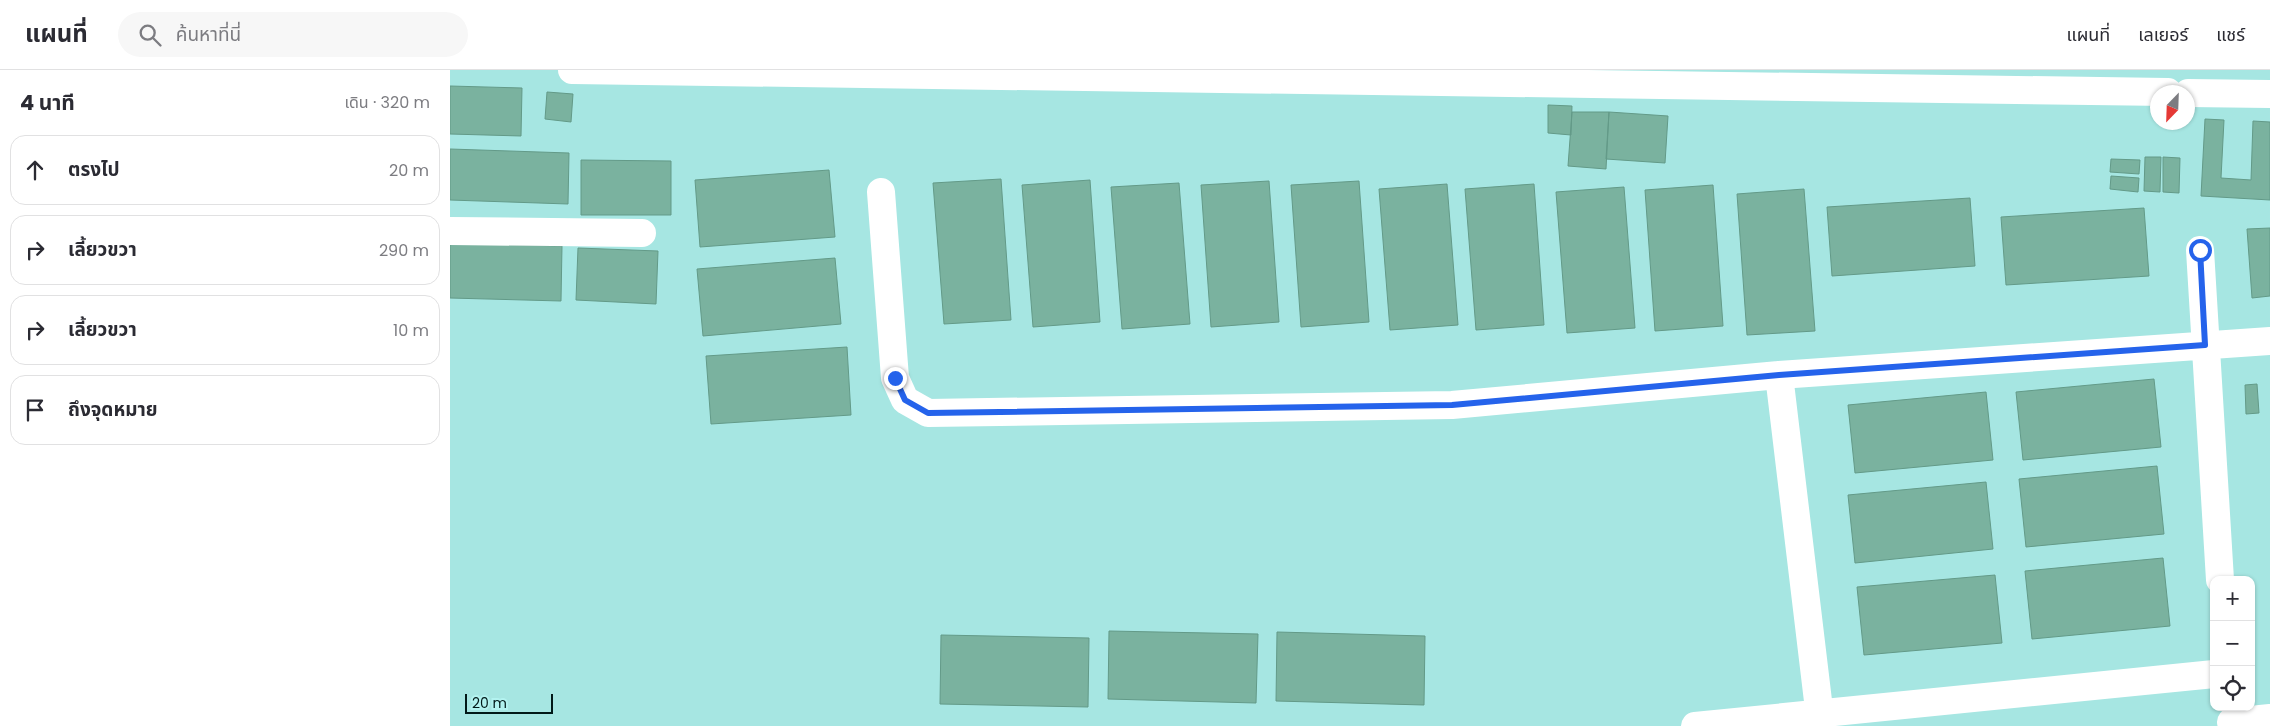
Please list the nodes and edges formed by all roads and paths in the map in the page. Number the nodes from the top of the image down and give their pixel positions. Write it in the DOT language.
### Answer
graph roads {
  1 [pos="572,70"];
  2 [pos="2150,92"];
  3 [pos="2195,93"];
  4 [pos="2270,94"];
  5 [pos="881,192"];
  6 [pos="450,231"];
  7 [pos="642,233"];
  8 [pos="2200,250"];
  9 [pos="2270,342"];
  10 [pos="2205,345"];
  11 [pos="1779,375"];
  12 [pos="2220,576"];
  13 [pos="2210,674"];
  14 [pos="2230,718"];
  15 [pos="2270,718"];
  16 [pos="1821,720"];
  17 [pos="1696,726"];
  1 -- 2 [label="street"];
  3 -- 4 [label="street"];
  5 -- 11 [label="street"];
  6 -- 7 [label="street"];
  8 -- 10 [label="street"];
  9 -- 10 [label="street"];
  10 -- 11 [label="street"];
  10 -- 12 [label="street"];
  11 -- 16 [label="street"];
  13 -- 16 [label="street"];
  14 -- 15 [label="street"];
  16 -- 17 [label="street"];
}
